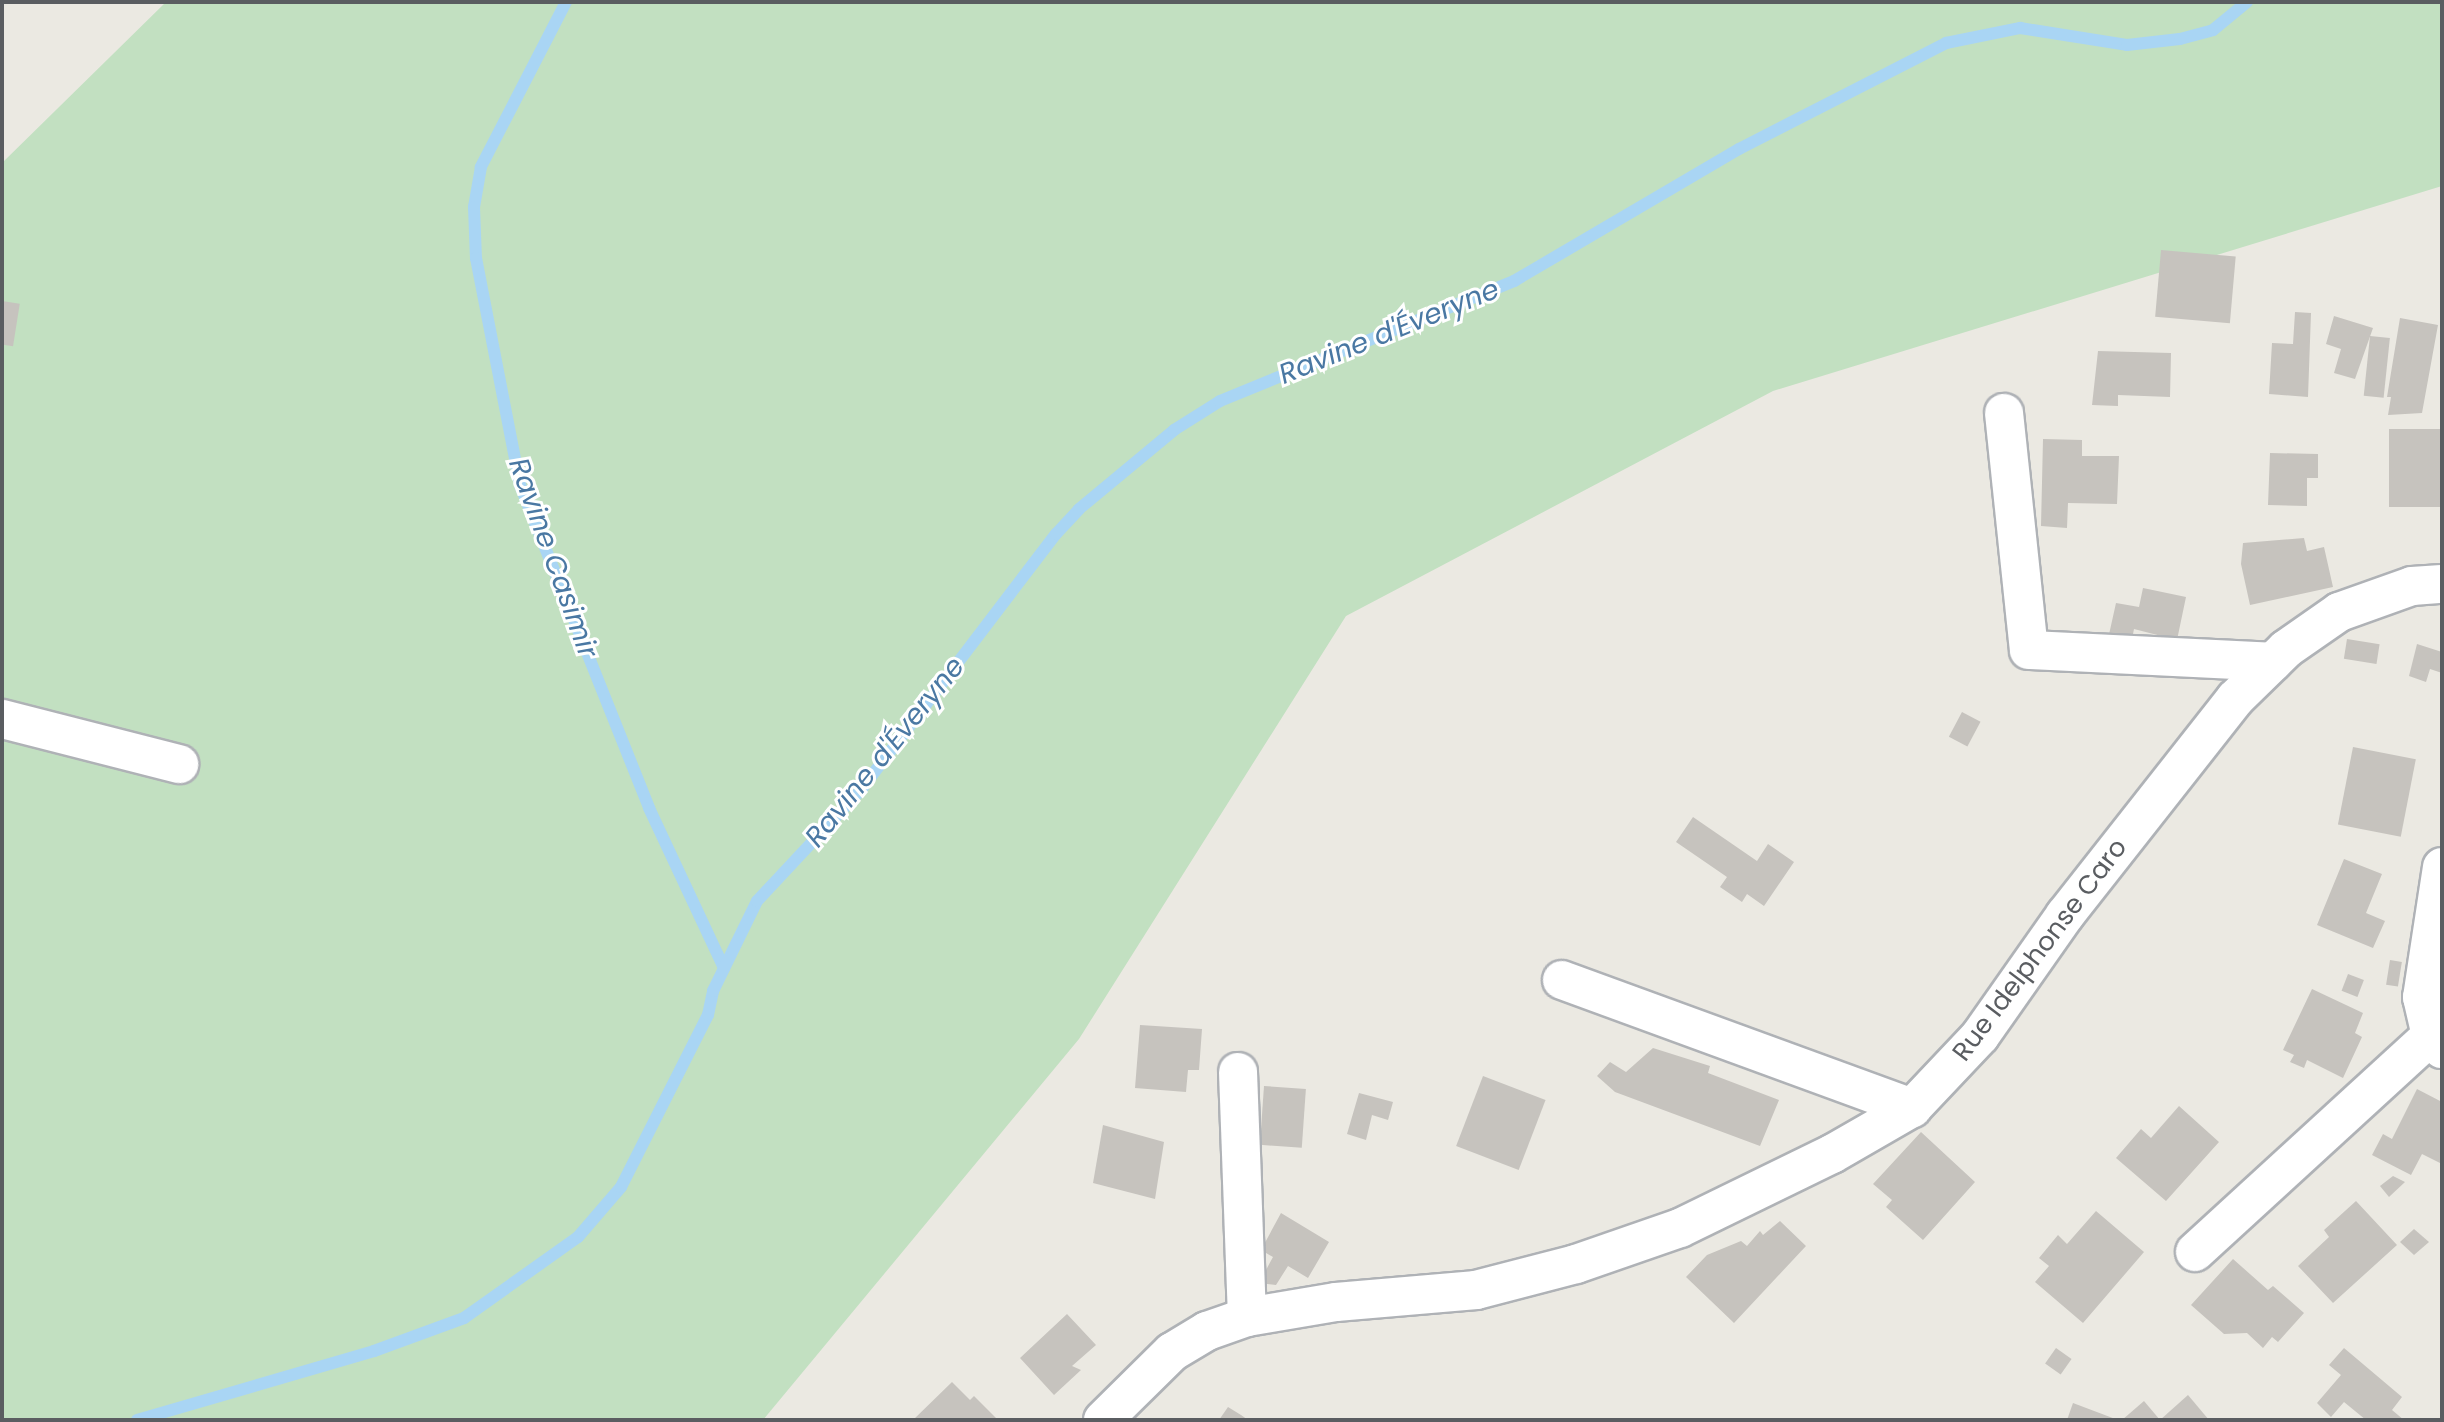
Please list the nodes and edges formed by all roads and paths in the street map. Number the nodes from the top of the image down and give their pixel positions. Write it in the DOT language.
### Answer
graph roads {
  1 [pos="2004,413"];
  2 [pos="2442,584"];
  3 [pos="2273,662"];
  4 [pos="2,719"];
  5 [pos="179,764"];
  6 [pos="2442,867"];
  7 [pos="1562,980"];
  8 [pos="2437,1042"];
  9 [pos="1238,1072"];
  10 [pos="1912,1108"];
  11 [pos="2195,1252"];
  12 [pos="1247,1317"];
  13 [pos="1103,1420"];
  1 -- 3 [label="street"];
  2 -- 3 [label="street, Rue Idelphonse Caro"];
  3 -- 10 [label="street, Rue Idelphonse Caro"];
  4 -- 5 [label="street"];
  6 -- 8 [label="street"];
  7 -- 10 [label="street"];
  8 -- 11 [label="street"];
  9 -- 12 [label="street"];
  10 -- 12 [label="street, Rue Idelphonse Caro"];
  12 -- 13 [label="street, Rue Idelphonse Caro"];
}
